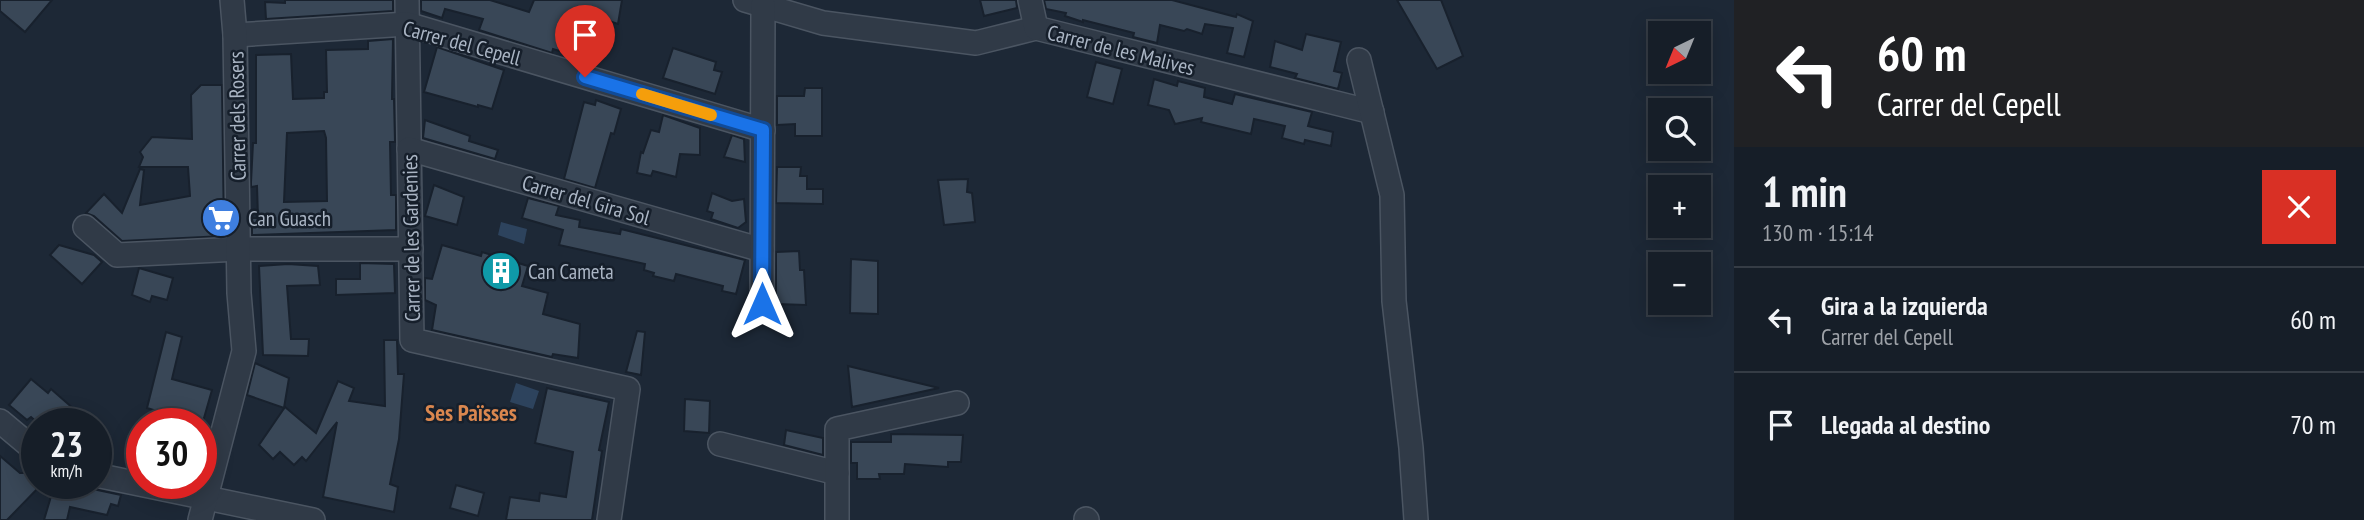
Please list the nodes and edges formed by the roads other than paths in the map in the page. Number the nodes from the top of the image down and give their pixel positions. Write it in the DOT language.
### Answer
graph roads {
  1 [pos="232,0"];
  2 [pos="407,0"];
  3 [pos="1030,0"];
  4 [pos="754,3"];
  5 [pos="407,24"];
  6 [pos="1036,28"];
  7 [pos="236,35"];
  8 [pos="1359,60"];
  9 [pos="1372,112"];
  10 [pos="763,130"];
  11 [pos="409,149"];
  12 [pos="85,227"];
  13 [pos="239,249"];
  14 [pos="411,250"];
  15 [pos="762,250"];
  16 [pos="762,304"];
  17 [pos="957,403"];
  18 [pos="0,421"];
  19 [pos="21,439"];
  20 [pos="720,444"];
  21 [pos="837,473"];
  22 [pos="112,480"];
  23 [pos="203,509"];
  24 [pos="313,520"];
  25 [pos="609,520"];
  26 [pos="837,520"];
  27 [pos="1416,520"];
  1 -- 7 [label="street, Carrer dels Rosers"];
  2 -- 5 [label="street, Carrer de les Gardenies"];
  3 -- 6 [label="street"];
  4 -- 6 [label="street, Carrer de les Malives"];
  4 -- 10 [label="street"];
  5 -- 7 [label="street, Carrer del Cepell"];
  5 -- 10 [label="street, Carrer del Cepell"];
  5 -- 11 [label="street, Carrer de les Gardenies"];
  6 -- 9 [label="street, Carrer de les Malives"];
  7 -- 13 [label="street, Carrer dels Rosers"];
  8 -- 9 [label="street"];
  9 -- 27 [label="street"];
  10 -- 15 [label="street"];
  11 -- 14 [label="street, Carrer de les Gardenies"];
  11 -- 15 [label="street, Carrer del Gira Sol"];
  12 -- 13 [label="street"];
  13 -- 14 [label="street"];
  13 -- 23 [label="street, Carrer dels Rosers"];
  14 -- 25 [label="street, Carrer de les Gardenies"];
  15 -- 16 [label="street"];
  17 -- 21 [label="street"];
  18 -- 19 [label="street"];
  20 -- 21 [label="street"];
  21 -- 26 [label="street"];
  22 -- 23 [label="street"];
  23 -- 24 [label="street"];
}
